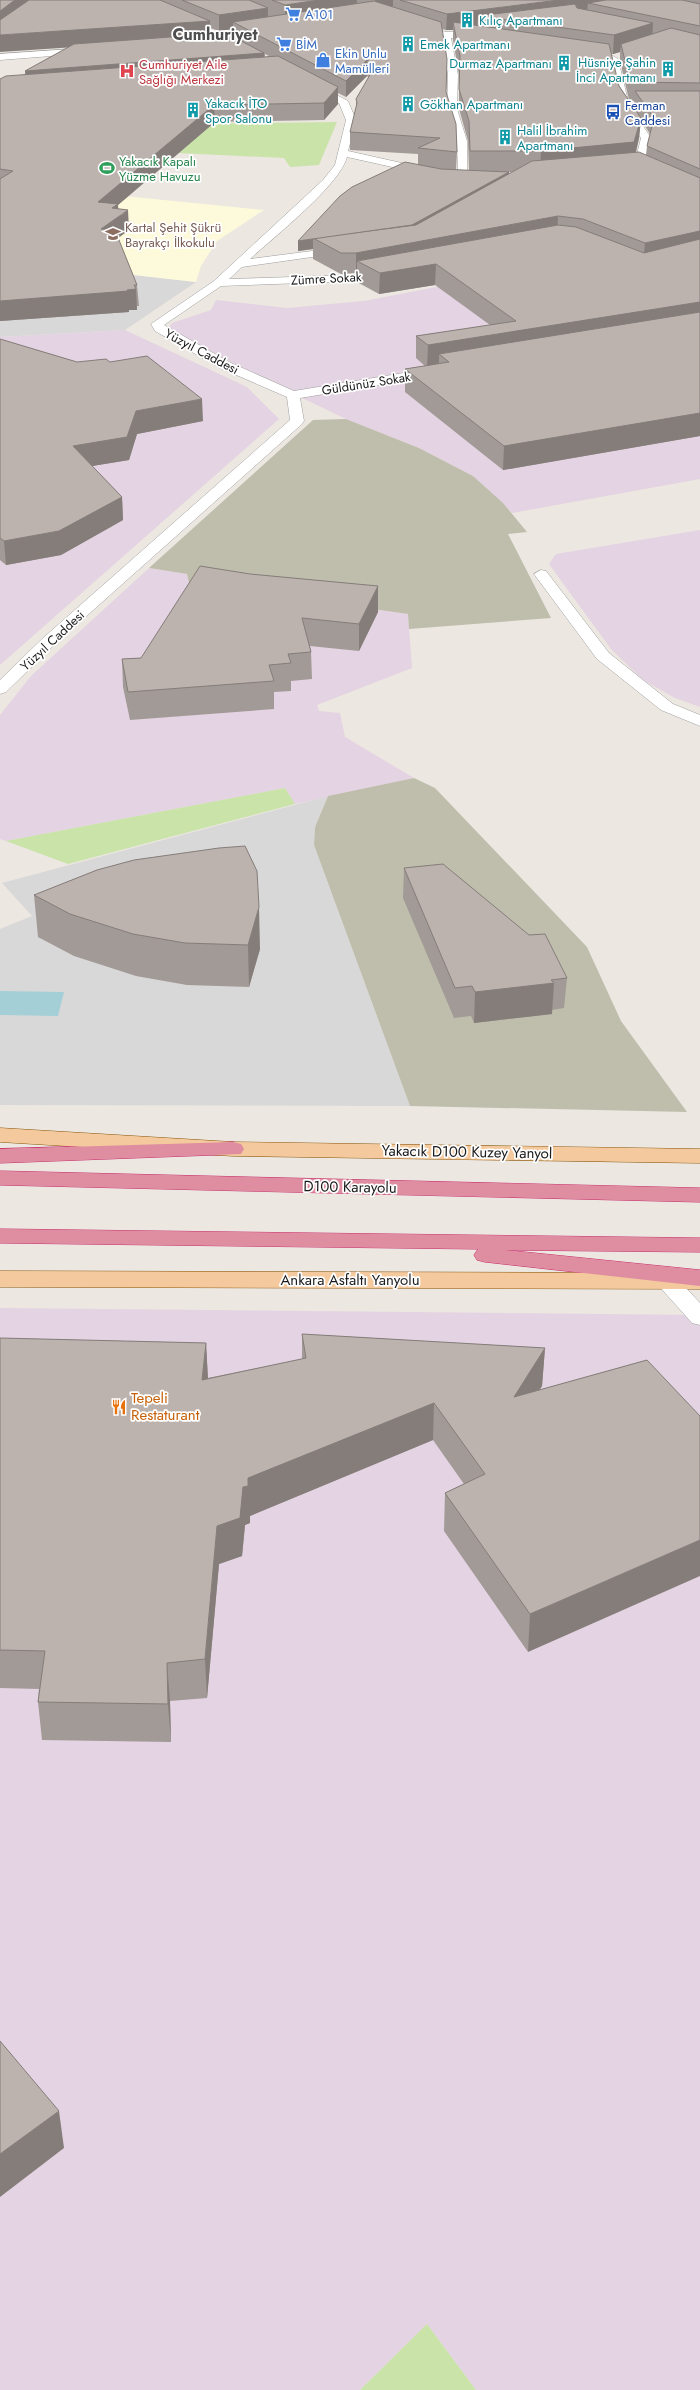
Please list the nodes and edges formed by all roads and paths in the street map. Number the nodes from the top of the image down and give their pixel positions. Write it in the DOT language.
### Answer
graph roads {
  1 [pos="128,2"];
  2 [pos="401,22"];
  3 [pos="484,30"];
  4 [pos="446,35"];
  5 [pos="232,37"];
  6 [pos="490,42"];
  7 [pos="206,43"];
  8 [pos="95,50"];
  9 [pos="250,51"];
  10 [pos="574,54"];
  11 [pos="0,57"];
  12 [pos="302,79"];
  13 [pos="624,105"];
  14 [pos="639,105"];
  15 [pos="343,153"];
  16 [pos="433,172"];
  17 [pos="463,175"];
  18 [pos="700,195"];
  19 [pos="356,249"];
  20 [pos="239,264"];
  21 [pos="395,271"];
  22 [pos="218,283"];
  23 [pos="450,369"];
  24 [pos="293,395"];
  25 [pos="541,574"];
  26 [pos="0,689"];
  27 [pos="700,721"];
  28 [pos="0,1135"];
  29 [pos="233,1149"];
  30 [pos="0,1156"];
  31 [pos="700,1156"];
  32 [pos="0,1178"];
  33 [pos="700,1195"];
  34 [pos="0,1236"];
  35 [pos="349,1241"];
  36 [pos="700,1245"];
  37 [pos="700,1278"];
  38 [pos="0,1279"];
  39 [pos="666,1280"];
  40 [pos="700,1281"];
  41 [pos="700,1317"];
  1 -- 5 [label="street"];
  2 -- 4 [label="street"];
  3 -- 4 [label="street"];
  4 -- 6 [label="street"];
  4 -- 17 [label="street"];
  5 -- 7 [label="street"];
  5 -- 9 [label="street"];
  8 -- 11 [label="street"];
  10 -- 13 [label="street"];
  12 -- 15 [label="street, Yüzyıl Caddesi"];
  13 -- 14 [label="street"];
  13 -- 18 [label="street"];
  15 -- 16 [label="street"];
  15 -- 20 [label="street, Yüzyıl Caddesi"];
  19 -- 20 [label="street"];
  20 -- 22 [label="street, Yüzyıl Caddesi"];
  21 -- 22 [label="street, Zümre Sokak"];
  22 -- 24 [label="street, Yüzyıl Caddesi"];
  23 -- 24 [label="street, Güldünüz Sokak"];
  24 -- 26 [label="street, Yüzyıl Caddesi"];
  25 -- 27 [label="street"];
  28 -- 29 [label="main road"];
  29 -- 30 [label="highway"];
  29 -- 31 [label="main road, Yakacık D100 Kuzey Yanyol"];
  32 -- 33 [label="highway, D100 Karayolu"];
  34 -- 35 [label="highway"];
  35 -- 36 [label="highway"];
  35 -- 37 [label="highway"];
  38 -- 39 [label="main road, Ankara Asfaltı Yanyolu"];
  39 -- 40 [label="main road, Ankara Asfaltı Yanyolu"];
  39 -- 41 [label="street"];
}
